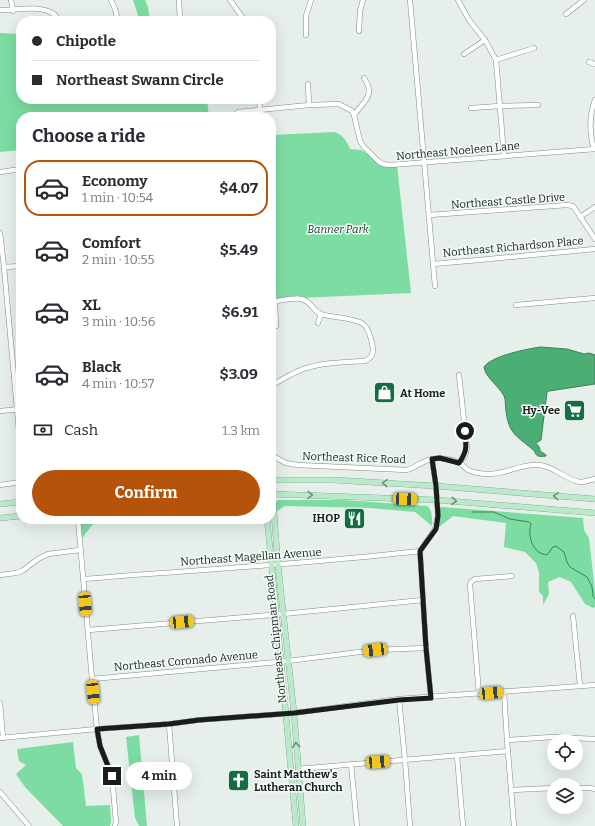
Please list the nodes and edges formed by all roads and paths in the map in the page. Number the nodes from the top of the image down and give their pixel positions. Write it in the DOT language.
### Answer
graph roads {
  1 [pos="11,0"];
  2 [pos="111,0"];
  3 [pos="179,0"];
  4 [pos="230,0"];
  5 [pos="310,0"];
  6 [pos="363,0"];
  7 [pos="410,0"];
  8 [pos="458,0"];
  9 [pos="584,0"];
  10 [pos="0,10"];
  11 [pos="13,10"];
  12 [pos="566,14"];
  13 [pos="56,16"];
  14 [pos="117,16"];
  15 [pos="180,16"];
  16 [pos="241,16"];
  17 [pos="359,31"];
  18 [pos="306,35"];
  19 [pos="485,40"];
  20 [pos="534,48"];
  21 [pos="464,54"];
  22 [pos="496,60"];
  23 [pos="589,62"];
  24 [pos="595,64"];
  25 [pos="364,78"];
  26 [pos="308,84"];
  27 [pos="595,100"];
  28 [pos="259,104"];
  29 [pos="309,105"];
  30 [pos="538,105"];
  31 [pos="500,106"];
  32 [pos="471,108"];
  33 [pos="260,110"];
  34 [pos="238,112"];
  35 [pos="354,115"];
  36 [pos="594,149"];
  37 [pos="504,156"];
  38 [pos="424,162"];
  39 [pos="16,170"];
  40 [pos="0,172"];
  41 [pos="595,207"];
  42 [pos="429,216"];
  43 [pos="580,217"];
  44 [pos="0,233"];
  45 [pos="595,239"];
  46 [pos="595,249"];
  47 [pos="433,264"];
  48 [pos="16,266"];
  49 [pos="4,267"];
  50 [pos="435,286"];
  51 [pos="595,298"];
  52 [pos="276,301"];
  53 [pos="516,305"];
  54 [pos="320,314"];
  55 [pos="318,323"];
  56 [pos="459,375"];
  57 [pos="16,381"];
  58 [pos="276,382"];
  59 [pos="16,409"];
  60 [pos="0,411"];
  61 [pos="276,457"];
  62 [pos="432,459"];
  63 [pos="459,463"];
  64 [pos="595,479"];
  65 [pos="276,480"];
  66 [pos="16,483"];
  67 [pos="0,485"];
  68 [pos="436,486"];
  69 [pos="276,494"];
  70 [pos="595,499"];
  71 [pos="437,500"];
  72 [pos="16,502"];
  73 [pos="0,504"];
  74 [pos="595,513"];
  75 [pos="16,516"];
  76 [pos="0,518"];
  77 [pos="78,524"];
  78 [pos="268,524"];
  79 [pos="275,524"];
  80 [pos="276,534"];
  81 [pos="269,535"];
  82 [pos="80,550"];
  83 [pos="420,551"];
  84 [pos="272,565"];
  85 [pos="278,565"];
  86 [pos="0,575"];
  87 [pos="512,576"];
  88 [pos="83,579"];
  89 [pos="423,600"];
  90 [pos="277,614"];
  91 [pos="284,614"];
  92 [pos="573,616"];
  93 [pos="88,630"];
  94 [pos="426,648"];
  95 [pos="288,661"];
  96 [pos="281,662"];
  97 [pos="92,679"];
  98 [pos="595,685"];
  99 [pos="580,686"];
  100 [pos="504,692"];
  101 [pos="479,694"];
  102 [pos="431,698"];
  103 [pos="399,700"];
  104 [pos="0,703"];
  105 [pos="285,713"];
  106 [pos="294,713"];
  107 [pos="169,724"];
  108 [pos="97,729"];
  109 [pos="1,738"];
  110 [pos="595,739"];
  111 [pos="507,740"];
  112 [pos="508,751"];
  113 [pos="457,756"];
  114 [pos="405,760"];
  115 [pos="351,764"];
  116 [pos="298,769"];
  117 [pos="291,770"];
  118 [pos="547,788"];
  119 [pos="583,788"];
  120 [pos="595,789"];
  121 [pos="511,790"];
  122 [pos="0,792"];
  123 [pos="302,818"];
  124 [pos="29,826"];
  125 [pos="114,826"];
  126 [pos="177,826"];
  127 [pos="296,826"];
  128 [pos="302,826"];
  129 [pos="357,826"];
  130 [pos="410,826"];
  131 [pos="463,826"];
  132 [pos="514,826"];
  1 -- 11 [label="street"];
  2 -- 14 [label="street"];
  3 -- 15 [label="street"];
  4 -- 16 [label="street"];
  5 -- 18 [label="street"];
  6 -- 17 [label="street"];
  7 -- 38 [label="street"];
  8 -- 19 [label="street"];
  9 -- 12 [label="street"];
  10 -- 11 [label="street"];
  11 -- 13 [label="street"];
  19 -- 21 [label="street"];
  19 -- 22 [label="street"];
  20 -- 22 [label="street"];
  22 -- 31 [label="street"];
  23 -- 24 [label="street"];
  25 -- 35 [label="street"];
  26 -- 29 [label="street"];
  27 -- 36 [label="street"];
  28 -- 33 [label="street"];
  29 -- 33 [label="street"];
  29 -- 35 [label="street"];
  30 -- 31 [label="street"];
  31 -- 32 [label="street"];
  31 -- 37 [label="street"];
  33 -- 34 [label="street"];
  35 -- 38 [label="street, Northeast Noeleen Lane"];
  36 -- 37 [label="street, Northeast Noeleen Lane"];
  37 -- 38 [label="street, Northeast Noeleen Lane"];
  38 -- 42 [label="street"];
  39 -- 40 [label="street"];
  41 -- 43 [label="street"];
  42 -- 43 [label="street, Northeast Castle Drive"];
  42 -- 47 [label="street"];
  43 -- 45 [label="street, Northeast Castle Drive"];
  44 -- 49 [label="street"];
  46 -- 47 [label="street, Northeast Richardson Place"];
  47 -- 50 [label="street"];
  48 -- 49 [label="street"];
  49 -- 57 [label="street"];
  51 -- 53 [label="street"];
  52 -- 54 [label="street"];
  54 -- 55 [label="street"];
  54 -- 58 [label="street"];
  56 -- 63 [label="street"];
  59 -- 60 [label="street"];
  61 -- 62 [label="street, Northeast Rice Road"];
  62 -- 63 [label="street"];
  62 -- 68 [label="street"];
  63 -- 64 [label="street"];
  68 -- 65 [label="main road, one-way"];
  66 -- 67 [label="street"];
  70 -- 68 [label="main road, one-way"];
  68 -- 71 [label="street"];
  69 -- 71 [label="main road, one-way"];
  71 -- 74 [label="main road, one-way"];
  71 -- 83 [label="street"];
  72 -- 73 [label="main road"];
  75 -- 76 [label="main road"];
  77 -- 82 [label="street"];
  78 -- 81 [label="main road, Northeast Chipman Road"];
  79 -- 80 [label="main road, Northeast Chipman Road"];
  80 -- 81 [label="main road"];
  80 -- 85 [label="main road, Northeast Chipman Road"];
  81 -- 84 [label="main road, Northeast Chipman Road"];
  82 -- 86 [label="street"];
  82 -- 88 [label="street"];
  83 -- 85 [label="street, Northeast Magellan Avenue"];
  83 -- 89 [label="street"];
  84 -- 85 [label="street, Northeast Magellan Avenue"];
  84 -- 88 [label="street, Northeast Magellan Avenue"];
  84 -- 90 [label="main road, Northeast Chipman Road"];
  85 -- 91 [label="main road, Northeast Chipman Road"];
  87 -- 101 [label="street"];
  88 -- 93 [label="street"];
  89 -- 91 [label="street"];
  89 -- 94 [label="street"];
  90 -- 91 [label="street"];
  90 -- 93 [label="street"];
  90 -- 96 [label="main road, Northeast Chipman Road"];
  91 -- 95 [label="main road, Northeast Chipman Road"];
  92 -- 99 [label="street"];
  93 -- 97 [label="street"];
  94 -- 95 [label="street, Northeast Coronado Avenue"];
  94 -- 102 [label="street"];
  95 -- 96 [label="street, Northeast Coronado Avenue"];
  95 -- 106 [label="main road, Northeast Chipman Road"];
  96 -- 97 [label="street, Northeast Coronado Avenue"];
  96 -- 105 [label="main road, Northeast Chipman Road"];
  97 -- 108 [label="street"];
  98 -- 99 [label="street"];
  99 -- 100 [label="street"];
  100 -- 101 [label="street"];
  100 -- 111 [label="street"];
  101 -- 102 [label="street"];
  102 -- 103 [label="street"];
  103 -- 106 [label="street"];
  103 -- 114 [label="street"];
  104 -- 109 [label="street"];
  105 -- 106 [label="street"];
  105 -- 107 [label="street"];
  105 -- 117 [label="main road, Northeast Chipman Road"];
  116 -- 106 [label="main road, Northeast Chipman Road, one-way"];
  107 -- 108 [label="street"];
  107 -- 126 [label="street"];
  108 -- 109 [label="street"];
  108 -- 125 [label="street"];
  110 -- 111 [label="street"];
  111 -- 112 [label="street"];
  112 -- 113 [label="street"];
  112 -- 121 [label="street"];
  113 -- 114 [label="street"];
  113 -- 131 [label="street"];
  114 -- 115 [label="street"];
  114 -- 130 [label="street"];
  115 -- 116 [label="street"];
  115 -- 129 [label="street"];
  116 -- 123 [label="main road, Northeast Chipman Road"];
  117 -- 123 [label="main road"];
  117 -- 127 [label="main road, Northeast Chipman Road"];
  118 -- 121 [label="street"];
  119 -- 120 [label="street"];
  121 -- 132 [label="street"];
  122 -- 124 [label="street"];
  123 -- 128 [label="main road, Northeast Chipman Road"];
}
